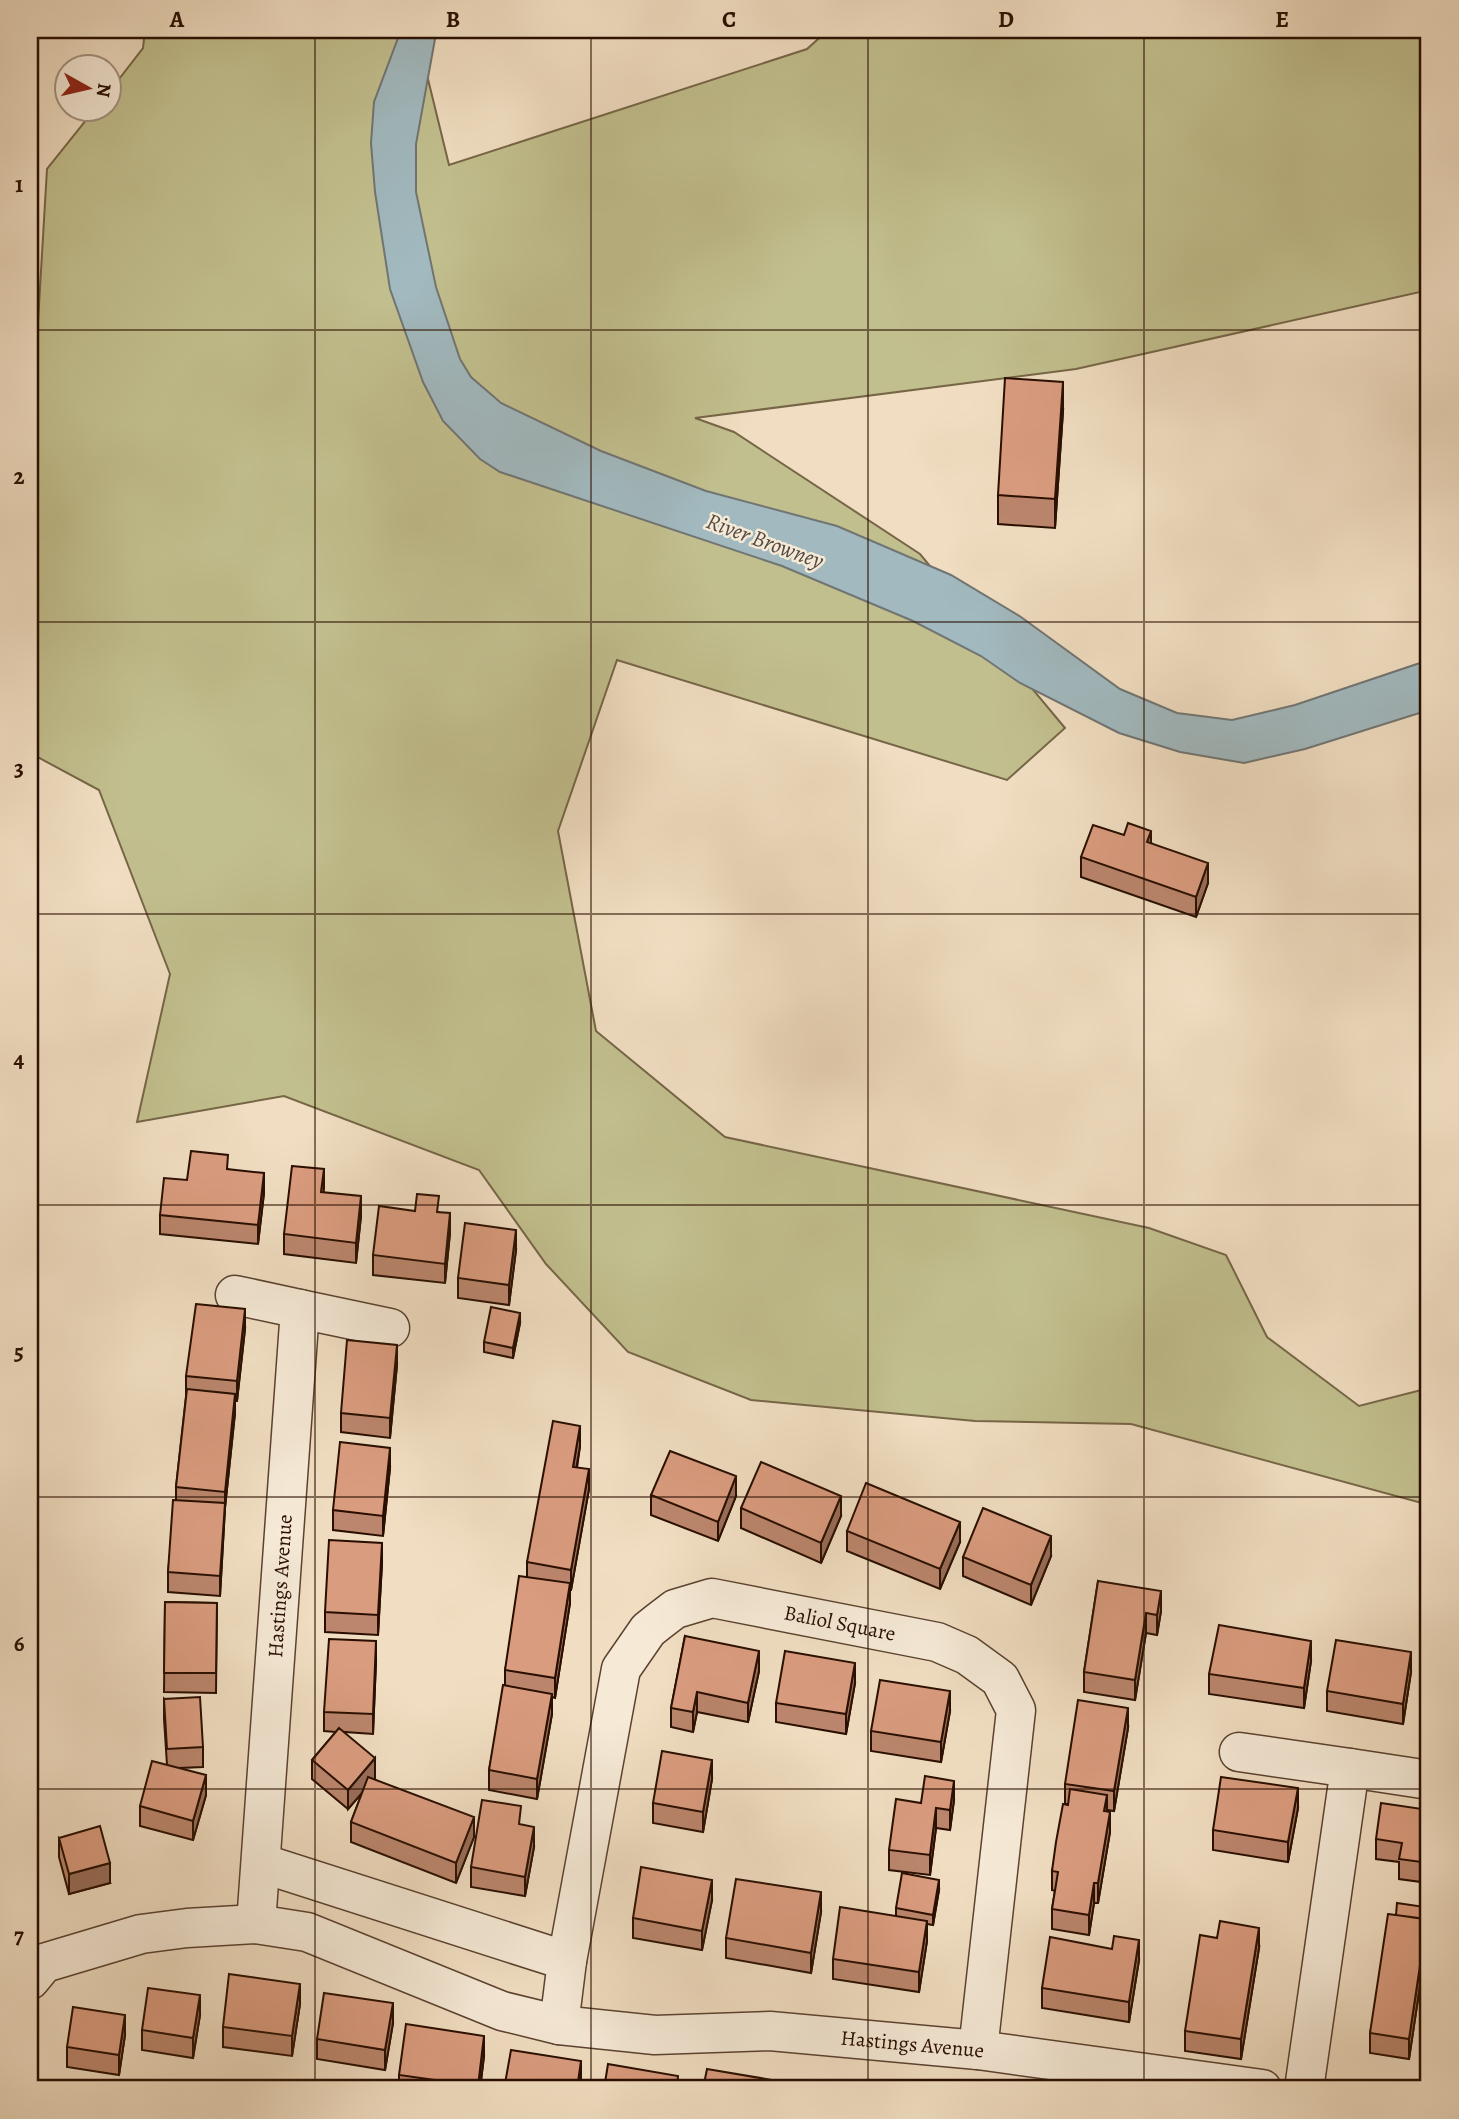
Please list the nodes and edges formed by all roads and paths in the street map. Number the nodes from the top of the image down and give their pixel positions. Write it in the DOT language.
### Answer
graph roads {
  1 [pos="235,1295"];
  2 [pos="300,1309"];
  3 [pos="390,1328"];
  4 [pos="1239,1752"];
  5 [pos="1350,1768"];
  6 [pos="1429,1780"];
  7 [pos="261,1863"];
  8 [pos="256,1924"];
  9 [pos="567,1961"];
  10 [pos="30,1980"];
  11 [pos="559,2025"];
  12 [pos="978,2050"];
  13 [pos="1262,2089"];
  14 [pos="1304,2089"];
  1 -- 2 [label="street"];
  2 -- 3 [label="street"];
  2 -- 7 [label="street, Hastings Avenue"];
  4 -- 5 [label="street"];
  5 -- 6 [label="street"];
  5 -- 14 [label="street"];
  7 -- 8 [label="street, Hastings Avenue"];
  7 -- 9 [label="street"];
  8 -- 10 [label="street, Hastings Avenue"];
  8 -- 11 [label="street, Hastings Avenue"];
  9 -- 11 [label="street"];
  9 -- 12 [label="street, Baliol Square"];
  11 -- 12 [label="street, Hastings Avenue"];
  12 -- 13 [label="street, Hastings Avenue"];
}
